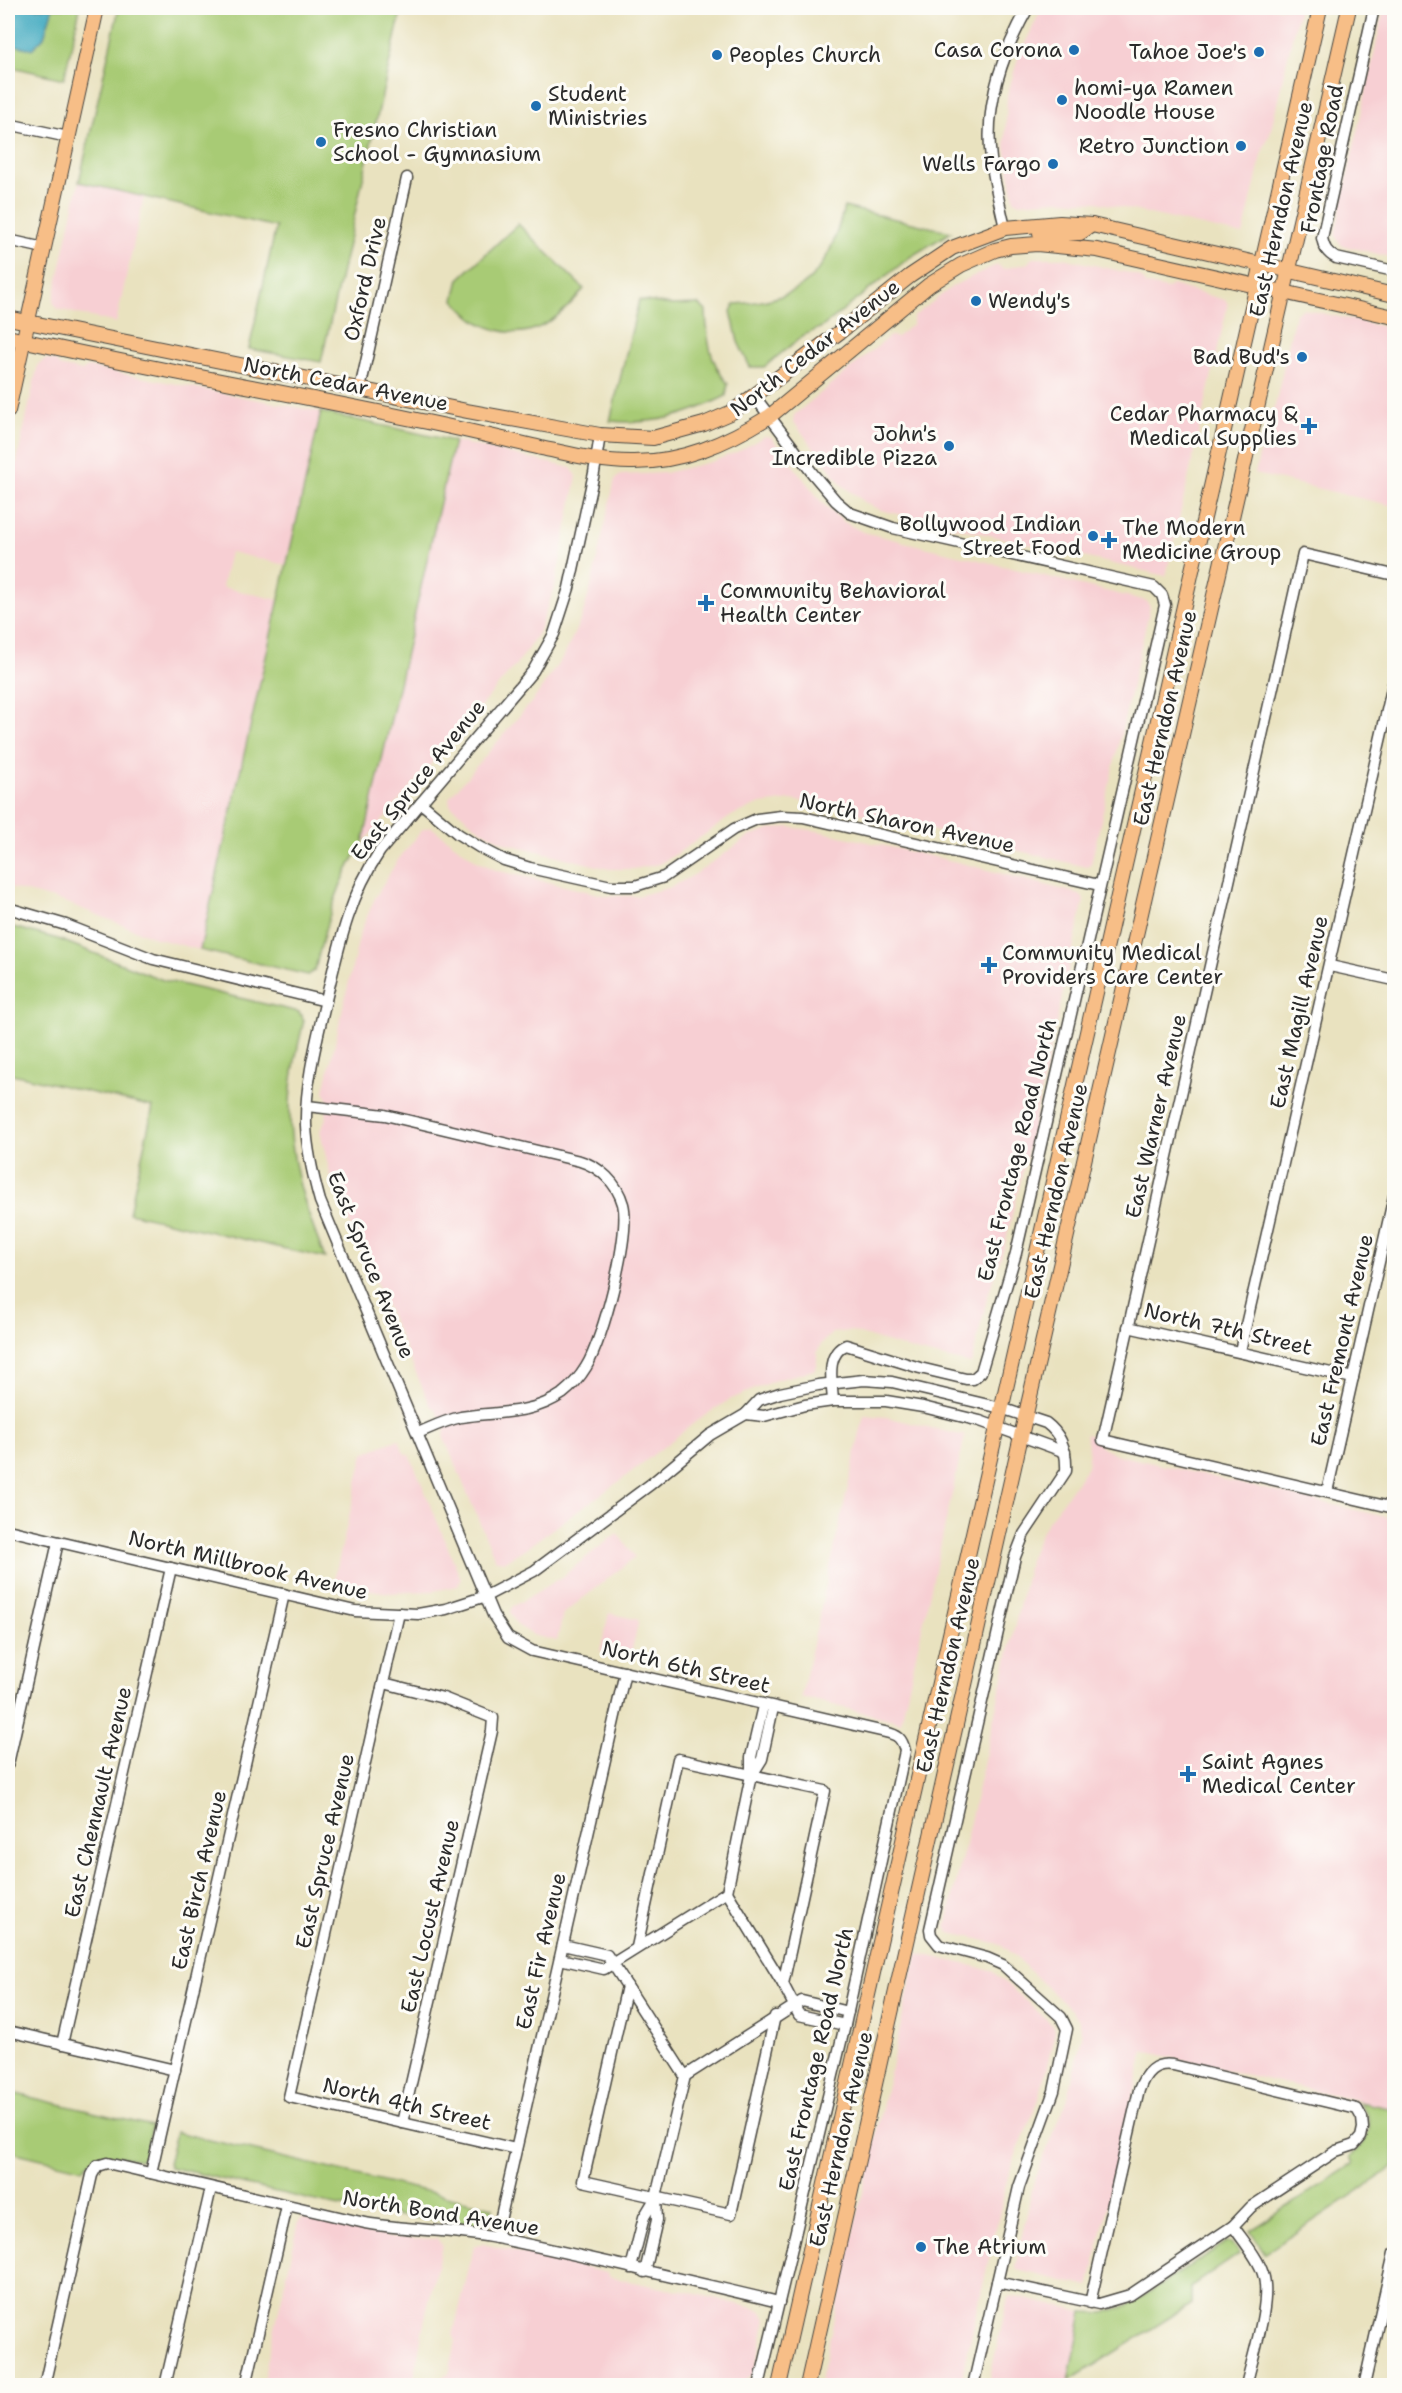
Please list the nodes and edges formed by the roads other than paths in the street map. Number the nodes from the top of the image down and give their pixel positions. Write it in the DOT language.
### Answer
graph roads {
  1 [pos="97,8"];
  2 [pos="1028,8"];
  3 [pos="1320,8"];
  4 [pos="1349,8"];
  5 [pos="1374,8"];
  6 [pos="8,124"];
  7 [pos="68,137"];
  8 [pos="407,178"];
  9 [pos="1092,225"];
  10 [pos="1005,228"];
  11 [pos="8,240"];
  12 [pos="1011,246"];
  13 [pos="44,248"];
  14 [pos="1261,264"];
  15 [pos="1289,270"];
  16 [pos="1395,271"];
  17 [pos="1257,286"];
  18 [pos="1284,292"];
  19 [pos="1395,295"];
  20 [pos="900,308"];
  21 [pos="1395,317"];
  22 [pos="8,318"];
  23 [pos="27,323"];
  24 [pos="8,337"];
  25 [pos="24,341"];
  26 [pos="360,389"];
  27 [pos="273,390"];
  28 [pos="755,397"];
  29 [pos="8,411"];
  30 [pos="770,416"];
  31 [pos="600,435"];
  32 [pos="597,459"];
  33 [pos="1395,575"];
  34 [pos="1395,680"];
  35 [pos="1393,693"];
  36 [pos="421,803"];
  37 [pos="1099,885"];
  38 [pos="8,908"];
  39 [pos="1330,966"];
  40 [pos="1395,980"];
  41 [pos="326,1001"];
  42 [pos="307,1106"];
  43 [pos="1395,1196"];
  44 [pos="1128,1327"];
  45 [pos="1240,1351"];
  46 [pos="1353,1378"];
  47 [pos="832,1383"];
  48 [pos="833,1401"];
  49 [pos="1000,1408"];
  50 [pos="746,1414"];
  51 [pos="1026,1416"];
  52 [pos="996,1426"];
  53 [pos="418,1433"];
  54 [pos="1021,1436"];
  55 [pos="1065,1452"];
  56 [pos="1327,1492"];
  57 [pos="1395,1508"];
  58 [pos="8,1530"];
  59 [pos="58,1542"];
  60 [pos="171,1568"];
  61 [pos="284,1594"];
  62 [pos="486,1596"];
  63 [pos="399,1613"];
  64 [pos="625,1672"];
  65 [pos="384,1683"];
  66 [pos="768,1707"];
  67 [pos="902,1740"];
  68 [pos="8,1764"];
  69 [pos="752,1775"];
  70 [pos="727,1892"];
  71 [pos="563,1945"];
  72 [pos="637,1947"];
  73 [pos="560,1959"];
  74 [pos="613,1964"];
  75 [pos="783,1984"];
  76 [pos="627,1986"];
  77 [pos="793,2006"];
  78 [pos="848,2012"];
  79 [pos="776,2016"];
  80 [pos="845,2025"];
  81 [pos="8,2031"];
  82 [pos="62,2044"];
  83 [pos="175,2070"];
  84 [pos="685,2076"];
  85 [pos="289,2097"];
  86 [pos="402,2123"];
  87 [pos="516,2149"];
  88 [pos="151,2173"];
  89 [pos="211,2188"];
  90 [pos="656,2197"];
  91 [pos="287,2206"];
  92 [pos="1233,2226"];
  93 [pos="496,2238"];
  94 [pos="1395,2253"];
  95 [pos="632,2268"];
  96 [pos="645,2272"];
  97 [pos="998,2282"];
  98 [pos="779,2302"];
  99 [pos="1090,2303"];
  100 [pos="44,2385"];
  101 [pos="165,2385"];
  102 [pos="246,2385"];
  103 [pos="759,2385"];
  104 [pos="778,2385"];
  105 [pos="807,2385"];
  106 [pos="973,2385"];
  107 [pos="1246,2385"];
  108 [pos="1364,2385"];
  1 -- 7 [label="main road"];
  2 -- 10 [label="street"];
  3 -- 14 [label="main road, East Herndon Avenue"];
  4 -- 15 [label="main road, East Herndon Avenue"];
  5 -- 16 [label="street, Frontage Road"];
  6 -- 7 [label="street"];
  7 -- 13 [label="main road"];
  8 -- 26 [label="street, Oxford Drive"];
  9 -- 10 [label="main road, North Cedar Avenue"];
  9 -- 12 [label="main road"];
  9 -- 14 [label="main road, North Cedar Avenue"];
  10 -- 20 [label="main road"];
  10 -- 28 [label="main road, North Cedar Avenue"];
  11 -- 13 [label="street"];
  12 -- 17 [label="main road, North Cedar Avenue"];
  12 -- 20 [label="main road, North Cedar Avenue"];
  13 -- 23 [label="main road"];
  14 -- 15 [label="main road, North Cedar Avenue"];
  14 -- 17 [label="main road, East Herndon Avenue"];
  15 -- 18 [label="main road, East Herndon Avenue"];
  15 -- 19 [label="main road, North Cedar Avenue"];
  17 -- 18 [label="main road, North Cedar Avenue"];
  17 -- 49 [label="main road, East Herndon Avenue"];
  18 -- 21 [label="main road, North Cedar Avenue"];
  18 -- 51 [label="main road, East Herndon Avenue"];
  20 -- 30 [label="main road, North Cedar Avenue"];
  22 -- 23 [label="main road, North Cedar Avenue"];
  23 -- 25 [label="main road"];
  23 -- 26 [label="main road, North Cedar Avenue"];
  24 -- 25 [label="main road, North Cedar Avenue"];
  25 -- 27 [label="main road, North Cedar Avenue"];
  25 -- 29 [label="main road"];
  26 -- 27 [label="main road"];
  26 -- 31 [label="main road, North Cedar Avenue"];
  27 -- 32 [label="main road, North Cedar Avenue"];
  28 -- 30 [label="street"];
  28 -- 31 [label="main road, North Cedar Avenue"];
  30 -- 32 [label="main road, North Cedar Avenue"];
  30 -- 37 [label="street, East Frontage Road North"];
  31 -- 32 [label="street, East Spruce Avenue"];
  32 -- 36 [label="street, East Spruce Avenue"];
  33 -- 44 [label="street, East Warner Avenue"];
  34 -- 35 [label="street, East Magill Avenue"];
  35 -- 39 [label="street, East Magill Avenue"];
  36 -- 37 [label="street, North Sharon Avenue"];
  36 -- 41 [label="street, East Spruce Avenue"];
  37 -- 47 [label="street, East Frontage Road North"];
  38 -- 41 [label="street"];
  39 -- 40 [label="street"];
  39 -- 45 [label="street, East Magill Avenue"];
  41 -- 42 [label="street, East Spruce Avenue"];
  42 -- 53 [label="street, East Spruce Avenue"];
  42 -- 53 [label="street"];
  43 -- 46 [label="street, East Fremont Avenue"];
  44 -- 45 [label="street, North 7th Street"];
  44 -- 56 [label="street, East Warner Avenue"];
  45 -- 46 [label="street, North 7th Street"];
  46 -- 56 [label="street, East Fremont Avenue"];
  47 -- 48 [label="street, East Frontage Road North"];
  47 -- 49 [label="street, North Millbrook Avenue"];
  47 -- 50 [label="street, North Millbrook Avenue"];
  48 -- 50 [label="street, North Millbrook Avenue"];
  48 -- 52 [label="street, North Millbrook Avenue"];
  49 -- 51 [label="street, North Millbrook Avenue"];
  49 -- 52 [label="main road, East Herndon Avenue"];
  50 -- 62 [label="street, North Millbrook Avenue"];
  51 -- 54 [label="main road, East Herndon Avenue"];
  51 -- 55 [label="street, North Millbrook Avenue"];
  52 -- 54 [label="street, North Millbrook Avenue"];
  52 -- 104 [label="main road, East Herndon Avenue"];
  53 -- 62 [label="street, East Spruce Avenue"];
  54 -- 55 [label="street, North Millbrook Avenue"];
  54 -- 105 [label="main road, East Herndon Avenue"];
  55 -- 97 [label="street"];
  56 -- 57 [label="street"];
  58 -- 59 [label="street, North Millbrook Avenue"];
  59 -- 60 [label="street, North Millbrook Avenue"];
  59 -- 68 [label="street"];
  60 -- 61 [label="street, North Millbrook Avenue"];
  60 -- 82 [label="street, East Chennault Avenue"];
  61 -- 63 [label="street, North Millbrook Avenue"];
  61 -- 83 [label="street, East Birch Avenue"];
  62 -- 63 [label="street, North Millbrook Avenue"];
  62 -- 64 [label="street, North 6th Street"];
  63 -- 65 [label="street, East Spruce Avenue"];
  64 -- 66 [label="street, North 6th Street"];
  64 -- 71 [label="street, East Fir Avenue"];
  65 -- 85 [label="street, East Spruce Avenue"];
  65 -- 86 [label="street, East Locust Avenue"];
  66 -- 67 [label="street, North 6th Street"];
  66 -- 69 [label="street"];
  67 -- 78 [label="street, East Frontage Road North"];
  69 -- 70 [label="street"];
  69 -- 72 [label="street"];
  69 -- 75 [label="street"];
  70 -- 72 [label="street"];
  70 -- 75 [label="street"];
  71 -- 73 [label="street, East Fir Avenue"];
  71 -- 74 [label="street"];
  72 -- 74 [label="street"];
  73 -- 74 [label="street"];
  73 -- 87 [label="street, East Fir Avenue"];
  74 -- 76 [label="street"];
  75 -- 77 [label="street"];
  76 -- 84 [label="street"];
  76 -- 90 [label="street"];
  77 -- 78 [label="street"];
  77 -- 79 [label="street"];
  77 -- 80 [label="street"];
  78 -- 80 [label="street, East Frontage Road North"];
  79 -- 84 [label="street"];
  79 -- 90 [label="street"];
  80 -- 98 [label="street, East Frontage Road North"];
  81 -- 82 [label="street"];
  82 -- 83 [label="street"];
  83 -- 88 [label="street, East Birch Avenue"];
  84 -- 90 [label="street"];
  85 -- 86 [label="street, North 4th Street"];
  86 -- 87 [label="street, North 4th Street"];
  87 -- 93 [label="street, East Fir Avenue"];
  88 -- 89 [label="street, North Bond Avenue"];
  88 -- 100 [label="street, North Bond Avenue"];
  89 -- 91 [label="street, North Bond Avenue"];
  89 -- 101 [label="street"];
  90 -- 95 [label="street"];
  90 -- 96 [label="street"];
  91 -- 93 [label="street, North Bond Avenue"];
  91 -- 102 [label="street"];
  92 -- 99 [label="street"];
  92 -- 99 [label="street"];
  92 -- 107 [label="street"];
  93 -- 95 [label="street, North Bond Avenue"];
  94 -- 108 [label="street"];
  95 -- 96 [label="street, North Bond Avenue"];
  96 -- 98 [label="street, North Bond Avenue"];
  97 -- 99 [label="street"];
  97 -- 106 [label="street"];
  98 -- 103 [label="street, East Frontage Road North"];
}
